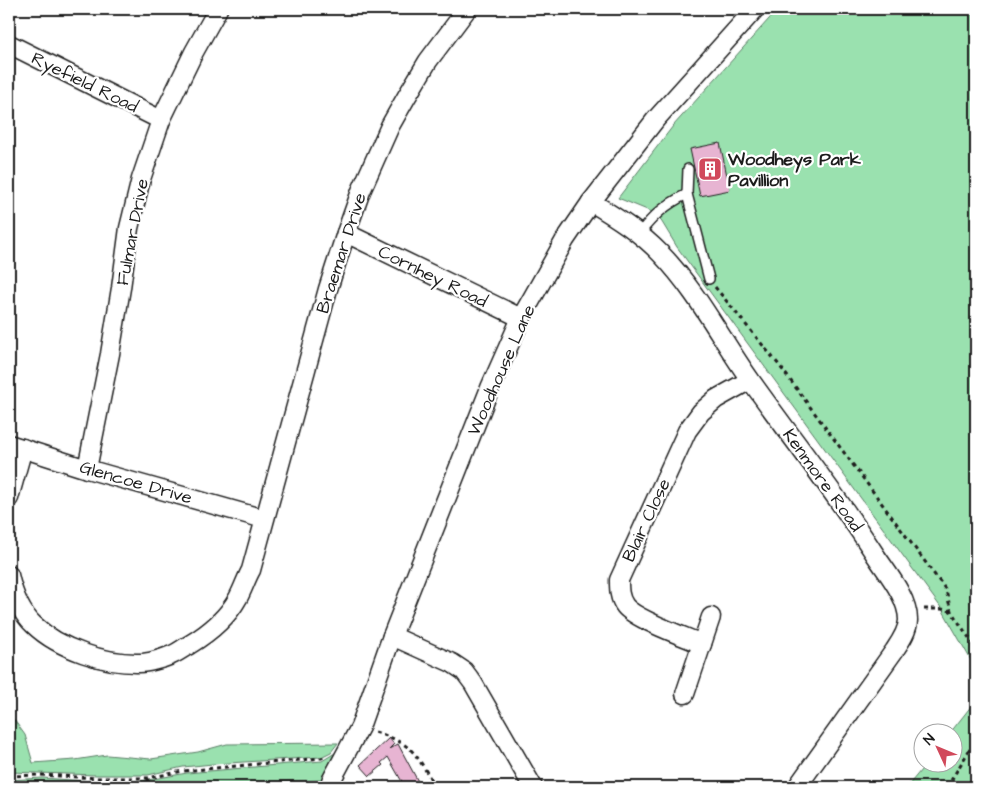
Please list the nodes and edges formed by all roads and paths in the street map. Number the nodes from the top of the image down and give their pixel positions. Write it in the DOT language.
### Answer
graph roads {
  1 [pos="218,9"];
  2 [pos="467,9"];
  3 [pos="755,9"];
  4 [pos="9,44"];
  5 [pos="161,120"];
  6 [pos="688,169"];
  7 [pos="688,194"];
  8 [pos="592,202"];
  9 [pos="346,233"];
  10 [pos="639,234"];
  11 [pos="709,279"];
  12 [pos="521,318"];
  13 [pos="750,380"];
  14 [pos="16,446"];
  15 [pos="87,469"];
  16 [pos="9,498"];
  17 [pos="264,519"];
  18 [pos="9,575"];
  19 [pos="906,608"];
  20 [pos="951,611"];
  21 [pos="711,617"];
  22 [pos="392,636"];
  23 [pos="702,644"];
  24 [pos="976,648"];
  25 [pos="685,694"];
  26 [pos="360,727"];
  27 [pos="976,739"];
  28 [pos="352,744"];
  29 [pos="9,776"];
  30 [pos="148,778"];
  31 [pos="331,781"];
  32 [pos="148,787"];
  33 [pos="292,787"];
  34 [pos="434,787"];
  35 [pos="533,787"];
  36 [pos="797,787"];
  37 [pos="947,787"];
  1 -- 5 [label="street, Fulmar Drive"];
  2 -- 9 [label="street, Braemar Drive"];
  3 -- 8 [label="street, Woodhouse Lane"];
  4 -- 5 [label="street, Ryefield Road"];
  5 -- 15 [label="street, Fulmar Drive"];
  6 -- 7 [label="lane"];
  7 -- 10 [label="lane"];
  7 -- 11 [label="lane"];
  8 -- 10 [label="street, Kenmore Road"];
  8 -- 12 [label="street, Woodhouse Lane"];
  9 -- 12 [label="street, Cornhey Road"];
  9 -- 17 [label="street, Braemar Drive"];
  10 -- 13 [label="street, Kenmore Road"];
  11 -- 20 [label="path"];
  12 -- 22 [label="street, Woodhouse Lane"];
  13 -- 19 [label="street, Kenmore Road"];
  13 -- 23 [label="street, Blair Close"];
  14 -- 15 [label="street, Glencoe Drive"];
  14 -- 16 [label="street"];
  15 -- 17 [label="street, Glencoe Drive"];
  17 -- 18 [label="street, Braemar Drive"];
  19 -- 20 [label="path"];
  19 -- 36 [label="street, Kenmore Road"];
  20 -- 24 [label="path"];
  21 -- 23 [label="street"];
  22 -- 26 [label="street, Woodhouse Lane"];
  22 -- 35 [label="street"];
  23 -- 25 [label="street"];
  26 -- 28 [label="street, Woodhouse Lane"];
  26 -- 34 [label="path"];
  27 -- 37 [label="path"];
  28 -- 30 [label="path"];
  28 -- 31 [label="street, Woodhouse Lane"];
  29 -- 30 [label="path"];
  30 -- 32 [label="path"];
  31 -- 33 [label="path"];
}
